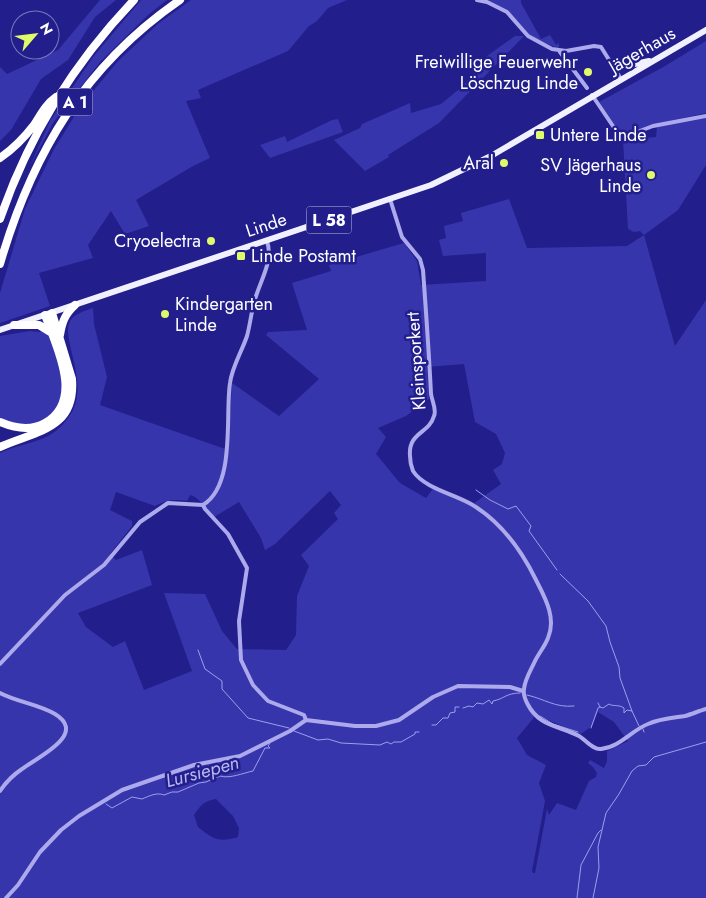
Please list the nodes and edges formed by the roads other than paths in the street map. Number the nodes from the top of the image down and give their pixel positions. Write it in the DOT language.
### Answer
graph roads {
  1 [pos="134,0"];
  2 [pos="180,0"];
  3 [pos="477,0"];
  4 [pos="706,30"];
  5 [pos="560,52"];
  6 [pos="653,60"];
  7 [pos="611,63"];
  8 [pos="625,66"];
  9 [pos="621,79"];
  10 [pos="587,88"];
  11 [pos="59,94"];
  12 [pos="592,96"];
  13 [pos="706,116"];
  14 [pos="0,158"];
  15 [pos="390,199"];
  16 [pos="0,219"];
  17 [pos="267,240"];
  18 [pos="0,264"];
  19 [pos="75,305"];
  20 [pos="49,314"];
  21 [pos="14,325"];
  22 [pos="0,330"];
  23 [pos="52,333"];
  24 [pos="60,337"];
  25 [pos="0,422"];
  26 [pos="0,446"];
  27 [pos="203,505"];
  28 [pos="0,664"];
  29 [pos="523,691"];
  30 [pos="0,693"];
  31 [pos="706,709"];
  32 [pos="306,720"];
  33 [pos="0,791"];
  34 [pos="6,898"];
  1 -- 11 [label="highway, A 1"];
  2 -- 18 [label="highway, A 1"];
  3 -- 5 [label="street"];
  4 -- 6 [label="main road, Jägerhaus / L 58"];
  5 -- 7 [label="street"];
  5 -- 10 [label="street"];
  6 -- 8 [label="main road"];
  6 -- 9 [label="main road, Jägerhaus / L 58"];
  7 -- 8 [label="street"];
  7 -- 9 [label="street"];
  9 -- 12 [label="main road, Jägerhaus / L 58"];
  11 -- 14 [label="highway"];
  11 -- 16 [label="highway, A 1"];
  12 -- 13 [label="street"];
  12 -- 15 [label="main road, Linde / L 58"];
  15 -- 17 [label="main road, Linde / L 58"];
  15 -- 29 [label="street, Kleinsporkert"];
  17 -- 19 [label="main road, Linde / L 58"];
  17 -- 27 [label="street"];
  19 -- 20 [label="main road, Linde / L 58"];
  19 -- 24 [label="highway"];
  20 -- 21 [label="main road, Linde / L 58"];
  20 -- 23 [label="highway"];
  20 -- 24 [label="highway"];
  21 -- 22 [label="main road, Linde / L 58"];
  21 -- 23 [label="highway"];
  23 -- 25 [label="highway"];
  24 -- 26 [label="highway"];
  27 -- 28 [label="street"];
  27 -- 32 [label="street"];
  29 -- 31 [label="street"];
  29 -- 32 [label="street"];
  30 -- 33 [label="street"];
  32 -- 34 [label="street"];
}
